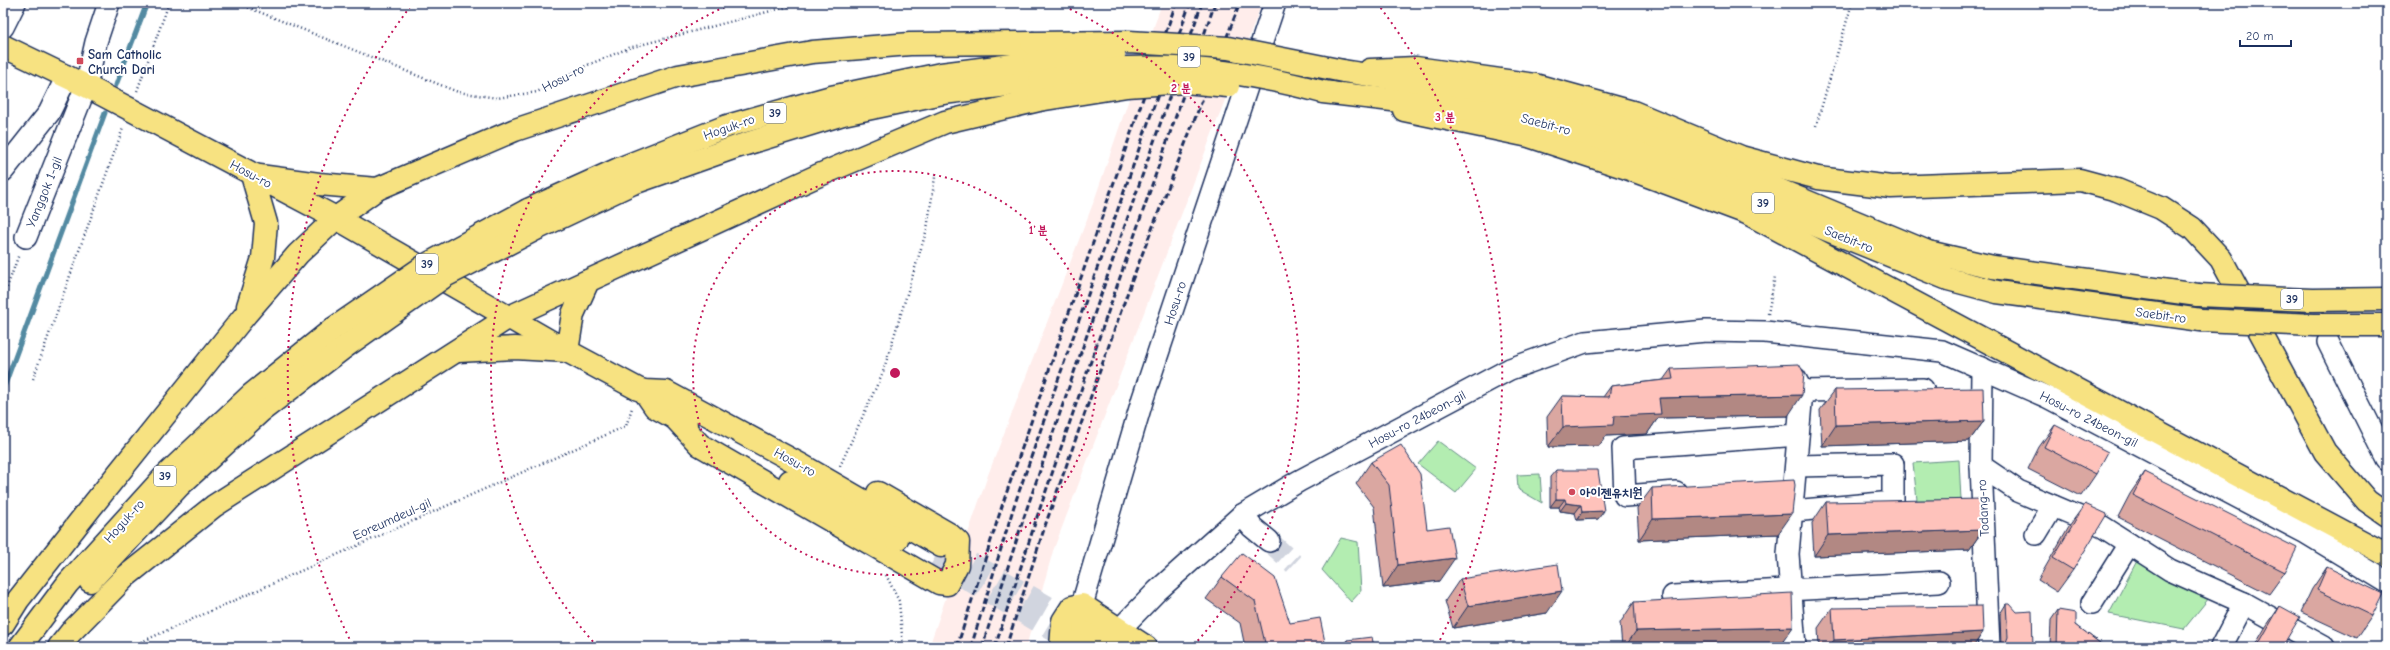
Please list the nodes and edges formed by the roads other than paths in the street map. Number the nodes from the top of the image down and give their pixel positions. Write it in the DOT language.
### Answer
graph roads {
  1 [pos="15,3"];
  2 [pos="109,3"];
  3 [pos="1275,3"];
  4 [pos="3,28"];
  5 [pos="3,46"];
  6 [pos="1343,71"];
  7 [pos="1037,72"];
  8 [pos="67,76"];
  9 [pos="86,86"];
  10 [pos="1323,92"];
  11 [pos="3,171"];
  12 [pos="252,174"];
  13 [pos="377,189"];
  14 [pos="336,218"];
  15 [pos="533,219"];
  16 [pos="26,237"];
  17 [pos="588,281"];
  18 [pos="2387,299"];
  19 [pos="246,314"];
  20 [pos="509,317"];
  21 [pos="2387,325"];
  22 [pos="2328,342"];
  23 [pos="457,351"];
  24 [pos="567,351"];
  25 [pos="1982,368"];
  26 [pos="1923,388"];
  27 [pos="681,411"];
  28 [pos="1798,435"];
  29 [pos="2387,460"];
  30 [pos="1981,466"];
  31 [pos="1795,474"];
  32 [pos="1771,484"];
  33 [pos="1694,490"];
  34 [pos="2053,506"];
  35 [pos="1792,511"];
  36 [pos="1242,515"];
  37 [pos="2387,515"];
  38 [pos="2036,534"];
  39 [pos="1269,541"];
  40 [pos="2129,544"];
  41 [pos="937,553"];
  42 [pos="2387,556"];
  43 [pos="1939,582"];
  44 [pos="2387,582"];
  45 [pos="1791,589"];
  46 [pos="1673,596"];
  47 [pos="2092,603"];
  48 [pos="2244,603"];
  49 [pos="3,624"];
  50 [pos="1076,633"];
  51 [pos="1120,638"];
  52 [pos="20,647"];
  53 [pos="39,647"];
  54 [pos="60,647"];
  55 [pos="1146,647"];
  56 [pos="1795,647"];
  57 [pos="1989,647"];
  58 [pos="2221,647"];
  59 [pos="2324,647"];
  1 -- 4 [label="street"];
  2 -- 9 [label="street, Yanggok 1-gil"];
  3 -- 50 [label="street, Hosu-ro"];
  5 -- 8 [label="main road, Hosu-ro"];
  6 -- 7 [label="main road, 39, bridge"];
  6 -- 18 [label="main road, Saebit-ro / 39, bridge"];
  6 -- 37 [label="main road"];
  7 -- 10 [label="main road, 39, bridge"];
  7 -- 13 [label="main road"];
  7 -- 15 [label="main road, Hoguk-ro / 39"];
  7 -- 17 [label="main road"];
  8 -- 9 [label="main road, Hosu-ro"];
  8 -- 11 [label="street"];
  9 -- 12 [label="main road, Hosu-ro"];
  9 -- 16 [label="street, Yanggok 1-gil"];
  10 -- 21 [label="main road, Saebit-ro / 39, bridge"];
  10 -- 42 [label="main road"];
  12 -- 13 [label="main road"];
  12 -- 14 [label="main road, Hosu-ro"];
  12 -- 19 [label="main road"];
  13 -- 14 [label="main road"];
  14 -- 19 [label="main road"];
  14 -- 20 [label="main road, Hosu-ro"];
  15 -- 52 [label="main road, Hoguk-ro / 39, bridge"];
  15 -- 53 [label="main road, Hoguk-ro / 39, bridge"];
  17 -- 20 [label="main road"];
  17 -- 24 [label="main road"];
  19 -- 49 [label="main road"];
  20 -- 23 [label="main road"];
  20 -- 24 [label="main road, Hosu-ro"];
  22 -- 29 [label="street"];
  23 -- 24 [label="main road"];
  23 -- 54 [label="main road"];
  24 -- 27 [label="main road, Hosu-ro"];
  25 -- 30 [label="street, Todang-ro"];
  25 -- 36 [label="street, Hosu-ro 24beon-gil"];
  25 -- 44 [label="street, Hosu-ro 24beon-gil"];
  26 -- 28 [label="street"];
  27 -- 27 [label="main road"];
  27 -- 41 [label="main road, Hosu-ro"];
  28 -- 31 [label="street"];
  28 -- 33 [label="street"];
  30 -- 34 [label="street"];
  30 -- 57 [label="street, Todang-ro"];
  31 -- 32 [label="street"];
  31 -- 35 [label="street"];
  31 -- 35 [label="street"];
  34 -- 38 [label="street"];
  34 -- 40 [label="street"];
  35 -- 45 [label="street"];
  36 -- 39 [label="street"];
  36 -- 51 [label="street, Hosu-ro 24beon-gil"];
  40 -- 47 [label="street"];
  40 -- 48 [label="street"];
  43 -- 45 [label="street"];
  45 -- 46 [label="street"];
  45 -- 56 [label="street"];
  48 -- 58 [label="street"];
  48 -- 59 [label="street"];
  50 -- 51 [label="main road"];
  51 -- 55 [label="main road"];
}
